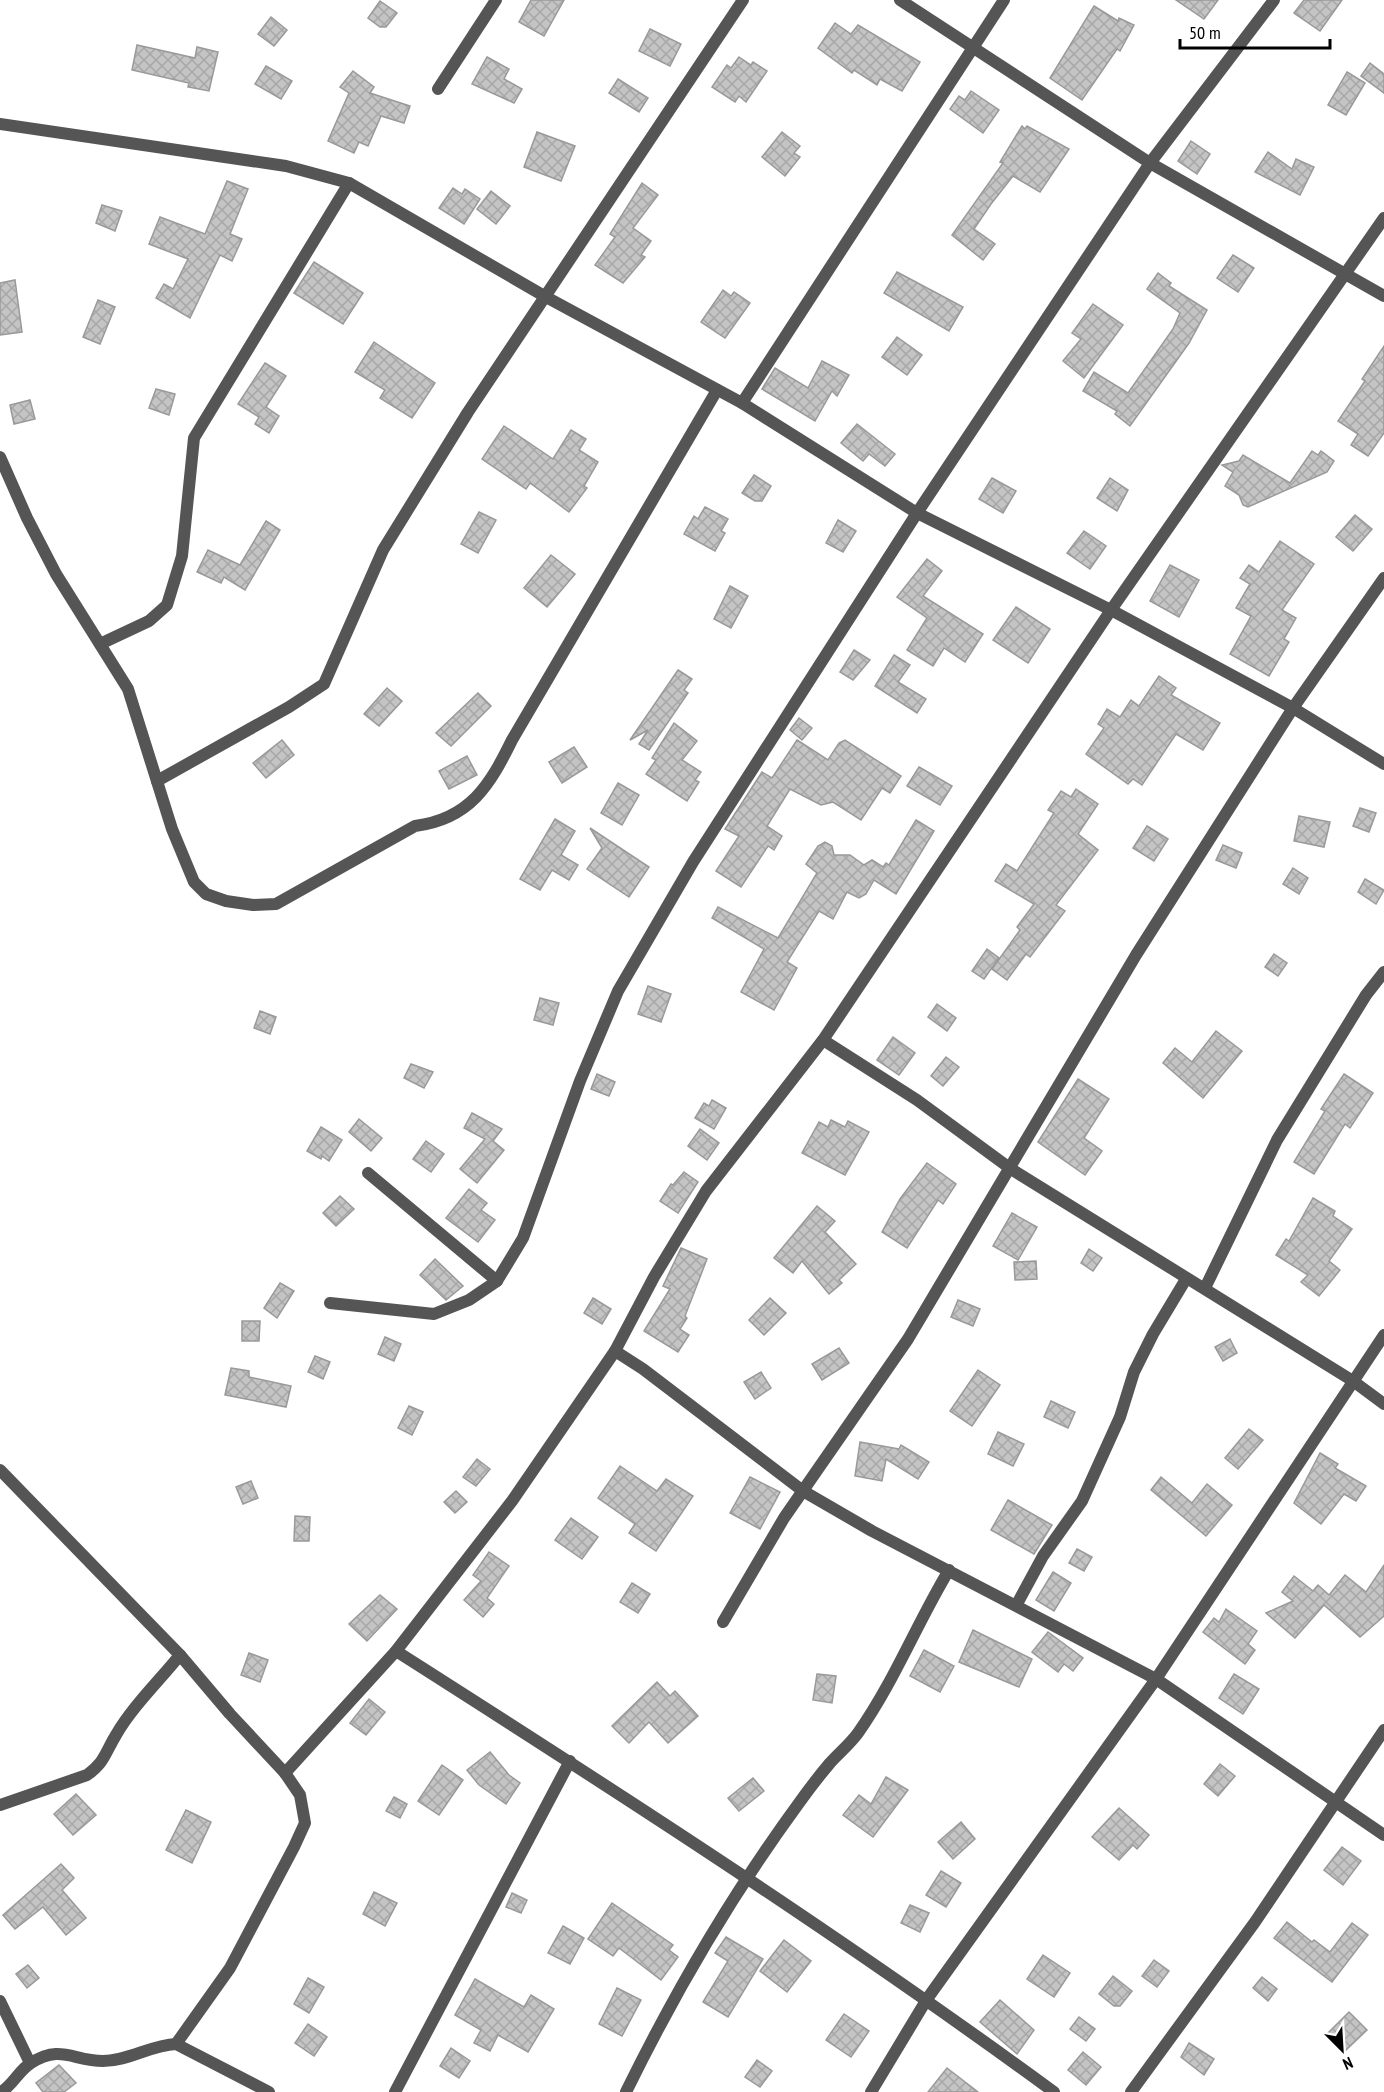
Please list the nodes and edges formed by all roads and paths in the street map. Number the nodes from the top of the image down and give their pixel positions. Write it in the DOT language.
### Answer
graph roads {
  1 [pos="496,0"];
  2 [pos="743,0"];
  3 [pos="900,0"];
  4 [pos="1004,0"];
  5 [pos="1274,0"];
  6 [pos="972,45"];
  7 [pos="438,89"];
  8 [pos="0,124"];
  9 [pos="1150,163"];
  10 [pos="349,183"];
  11 [pos="1384,218"];
  12 [pos="1348,274"];
  13 [pos="1384,296"];
  14 [pos="546,297"];
  15 [pos="717,390"];
  16 [pos="742,403"];
  17 [pos="0,457"];
  18 [pos="917,513"];
  19 [pos="1384,578"];
  20 [pos="1111,610"];
  21 [pos="100,644"];
  22 [pos="1293,708"];
  23 [pos="1384,764"];
  24 [pos="157,781"];
  25 [pos="1384,972"];
  26 [pos="823,1040"];
  27 [pos="1011,1169"];
  28 [pos="368,1173"];
  29 [pos="1186,1279"];
  30 [pos="497,1281"];
  31 [pos="1205,1288"];
  32 [pos="330,1303"];
  33 [pos="1384,1335"];
  34 [pos="615,1351"];
  35 [pos="1353,1382"];
  36 [pos="1384,1404"];
  37 [pos="0,1470"];
  38 [pos="803,1491"];
  39 [pos="949,1570"];
  40 [pos="1017,1604"];
  41 [pos="723,1622"];
  42 [pos="396,1652"];
  43 [pos="180,1655"];
  44 [pos="1156,1679"];
  45 [pos="1384,1730"];
  46 [pos="570,1761"];
  47 [pos="285,1773"];
  48 [pos="1335,1802"];
  49 [pos="0,1805"];
  50 [pos="1384,1835"];
  51 [pos="747,1876"];
  52 [pos="927,1999"];
  53 [pos="0,2001"];
  54 [pos="176,2044"];
  55 [pos="30,2063"];
  56 [pos="1,2092"];
  57 [pos="268,2092"];
  58 [pos="395,2092"];
  59 [pos="626,2092"];
  60 [pos="871,2092"];
  61 [pos="1054,2092"];
  62 [pos="1131,2092"];
  1 -- 7 [label="street"];
  2 -- 14 [label="street"];
  3 -- 6 [label="street"];
  4 -- 6 [label="street"];
  5 -- 9 [label="street"];
  6 -- 9 [label="street"];
  6 -- 16 [label="street"];
  8 -- 10 [label="street"];
  9 -- 12 [label="street"];
  9 -- 18 [label="street"];
  10 -- 14 [label="street"];
  10 -- 21 [label="street"];
  11 -- 12 [label="street"];
  12 -- 13 [label="street"];
  12 -- 20 [label="street"];
  14 -- 15 [label="street"];
  14 -- 24 [label="street"];
  15 -- 16 [label="street"];
  15 -- 24 [label="street"];
  16 -- 18 [label="street"];
  17 -- 21 [label="street"];
  18 -- 20 [label="street"];
  18 -- 30 [label="street"];
  19 -- 22 [label="street"];
  20 -- 22 [label="street"];
  20 -- 26 [label="street"];
  21 -- 24 [label="street"];
  22 -- 23 [label="street"];
  22 -- 27 [label="street"];
  25 -- 31 [label="street"];
  26 -- 27 [label="street"];
  26 -- 34 [label="street"];
  27 -- 29 [label="street"];
  27 -- 38 [label="street"];
  28 -- 30 [label="street"];
  29 -- 31 [label="street"];
  29 -- 40 [label="street"];
  30 -- 32 [label="street"];
  31 -- 35 [label="street"];
  33 -- 35 [label="street"];
  34 -- 38 [label="street"];
  34 -- 42 [label="street"];
  35 -- 36 [label="street"];
  35 -- 44 [label="street"];
  37 -- 43 [label="street"];
  38 -- 39 [label="street"];
  38 -- 41 [label="street"];
  39 -- 40 [label="street"];
  39 -- 51 [label="street"];
  40 -- 44 [label="street"];
  42 -- 46 [label="street"];
  42 -- 47 [label="street"];
  43 -- 47 [label="street"];
  43 -- 49 [label="street"];
  44 -- 48 [label="street"];
  44 -- 52 [label="street"];
  45 -- 48 [label="street"];
  46 -- 51 [label="street"];
  46 -- 58 [label="street"];
  47 -- 54 [label="street"];
  48 -- 50 [label="street"];
  48 -- 62 [label="street"];
  51 -- 52 [label="street"];
  51 -- 59 [label="street"];
  52 -- 60 [label="street"];
  52 -- 61 [label="street"];
  53 -- 55 [label="street"];
  54 -- 55 [label="street"];
  54 -- 57 [label="street"];
  55 -- 56 [label="street"];
}
